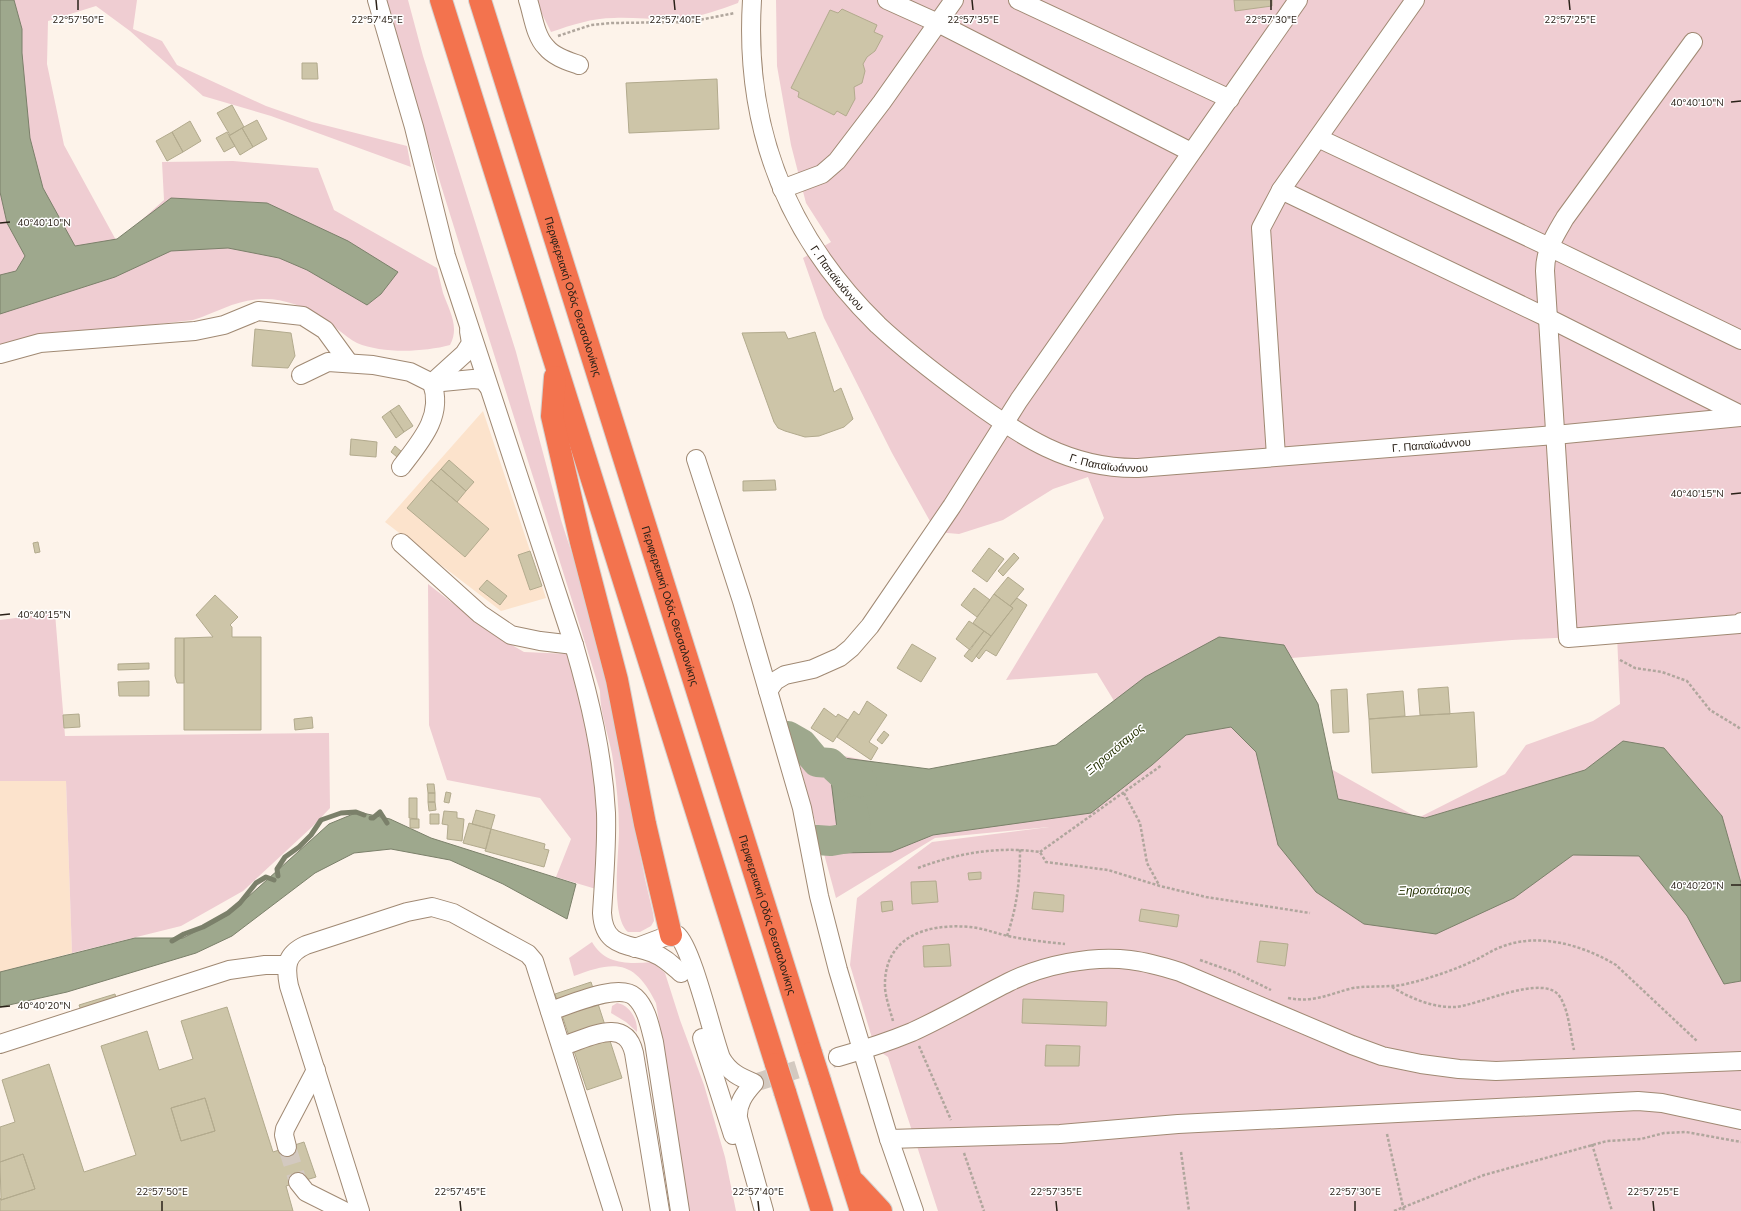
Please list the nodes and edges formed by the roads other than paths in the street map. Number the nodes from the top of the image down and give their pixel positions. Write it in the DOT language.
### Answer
graph roads {
  1 [pos="377,0"];
  2 [pos="441,0"];
  3 [pos="480,0"];
  4 [pos="528,0"];
  5 [pos="887,0"];
  6 [pos="954,0"];
  7 [pos="1018,0"];
  8 [pos="1298,0"];
  9 [pos="1415,0"];
  10 [pos="751,6"];
  11 [pos="938,22"];
  12 [pos="1693,42"];
  13 [pos="579,65"];
  14 [pos="1230,99"];
  15 [pos="1318,138"];
  16 [pos="1191,152"];
  17 [pos="782,189"];
  18 [pos="1281,190"];
  19 [pos="1548,247"];
  20 [pos="1548,318"];
  21 [pos="469,327"];
  22 [pos="1741,340"];
  23 [pos="0,354"];
  24 [pos="349,363"];
  25 [pos="556,364"];
  26 [pos="300,374"];
  27 [pos="432,382"];
  28 [pos="488,386"];
  29 [pos="1741,416"];
  30 [pos="1005,423"];
  31 [pos="1555,435"];
  32 [pos="1276,456"];
  33 [pos="696,458"];
  34 [pos="401,467"];
  35 [pos="401,544"];
  36 [pos="1741,622"];
  37 [pos="574,645"];
  38 [pos="768,691"];
  39 [pos="671,935"];
  40 [pos="635,948"];
  41 [pos="287,965"];
  42 [pos="681,973"];
  43 [pos="550,1011"];
  44 [pos="0,1044"];
  45 [pos="562,1046"];
  46 [pos="862,1050"];
  47 [pos="838,1057"];
  48 [pos="1741,1061"];
  49 [pos="316,1070"];
  50 [pos="1741,1120"];
  51 [pos="889,1139"];
  52 [pos="287,1147"];
  53 [pos="851,1177"];
  54 [pos="298,1182"];
  55 [pos="344,1211"];
  56 [pos="360,1211"];
  57 [pos="613,1211"];
  58 [pos="660,1211"];
  59 [pos="680,1211"];
  60 [pos="758,1211"];
  61 [pos="764,1211"];
  62 [pos="822,1211"];
  63 [pos="861,1211"];
  64 [pos="881,1211"];
  65 [pos="914,1211"];
  1 -- 21 [label="street"];
  2 -- 25 [label="highway"];
  3 -- 53 [label="highway, Περιφερειακή Οδός Θεσσαλονίκης, bridge"];
  4 -- 13 [label="street"];
  5 -- 11 [label="street"];
  6 -- 11 [label="street"];
  7 -- 14 [label="street"];
  8 -- 14 [label="street"];
  9 -- 15 [label="street"];
  10 -- 17 [label="street, Γ. Παπαϊωάννου"];
  11 -- 16 [label="street"];
  11 -- 17 [label="street"];
  12 -- 19 [label="street"];
  14 -- 16 [label="street"];
  15 -- 18 [label="street"];
  15 -- 19 [label="street"];
  16 -- 30 [label="street"];
  17 -- 30 [label="street, Γ. Παπαϊωάννου"];
  18 -- 20 [label="street"];
  18 -- 32 [label="street"];
  19 -- 20 [label="street"];
  19 -- 22 [label="street"];
  20 -- 29 [label="street"];
  20 -- 31 [label="street"];
  21 -- 27 [label="street"];
  21 -- 28 [label="street"];
  23 -- 24 [label="street"];
  24 -- 26 [label="street"];
  24 -- 27 [label="street"];
  25 -- 39 [label="highway"];
  25 -- 62 [label="highway, bridge"];
  27 -- 28 [label="street"];
  27 -- 34 [label="street"];
  28 -- 37 [label="street"];
  29 -- 31 [label="street, Γ. Παπαϊωάννου"];
  30 -- 32 [label="street, Γ. Παπαϊωάννου"];
  30 -- 38 [label="street"];
  31 -- 32 [label="street, Γ. Παπαϊωάννου"];
  31 -- 36 [label="street"];
  33 -- 38 [label="street"];
  35 -- 37 [label="street"];
  37 -- 40 [label="street"];
  38 -- 46 [label="street"];
  39 -- 40 [label="street"];
  39 -- 42 [label="street"];
  39 -- 61 [label="street"];
  40 -- 42 [label="street"];
  41 -- 43 [label="street"];
  41 -- 44 [label="street"];
  41 -- 49 [label="street"];
  42 -- 60 [label="street"];
  43 -- 45 [label="street"];
  43 -- 59 [label="street"];
  45 -- 57 [label="street"];
  45 -- 58 [label="street"];
  46 -- 47 [label="street"];
  46 -- 48 [label="street"];
  46 -- 51 [label="street"];
  49 -- 52 [label="street"];
  49 -- 56 [label="street"];
  50 -- 51 [label="street"];
  51 -- 65 [label="street"];
  53 -- 63 [label="highway, Περιφερειακή Οδός Θεσσαλονίκης"];
  53 -- 64 [label="highway"];
  54 -- 55 [label="street"];
}
